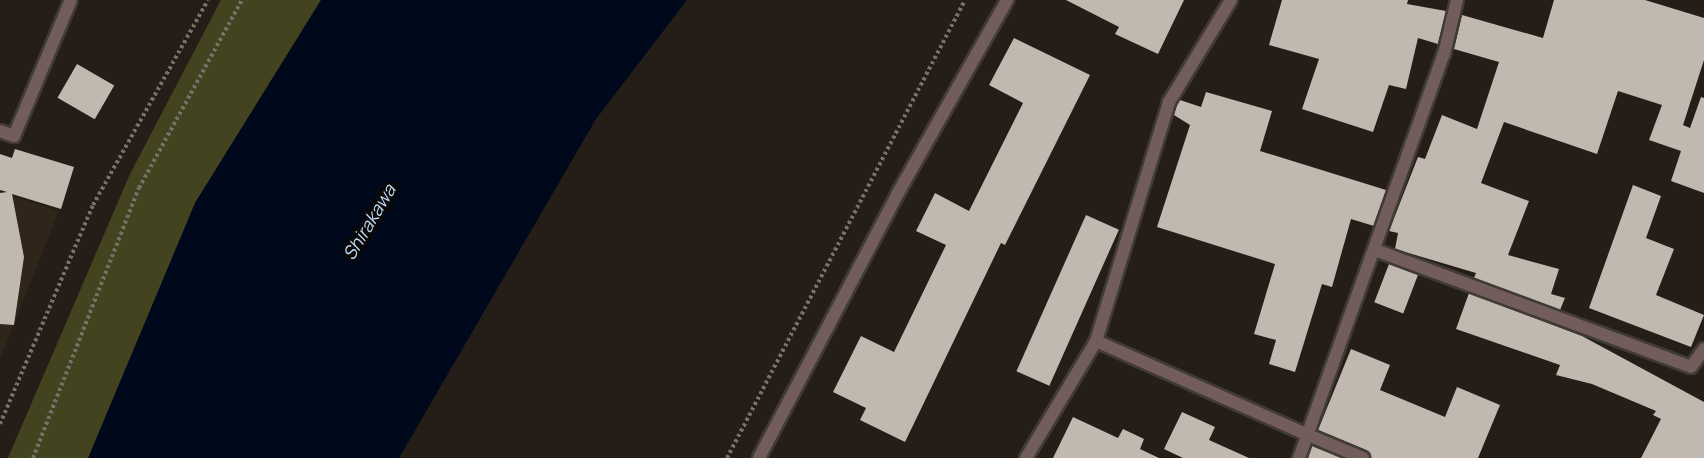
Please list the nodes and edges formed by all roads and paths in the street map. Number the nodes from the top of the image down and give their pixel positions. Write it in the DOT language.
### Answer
graph roads {
  1 [pos="71,0"];
  2 [pos="208,0"];
  3 [pos="242,0"];
  4 [pos="965,0"];
  5 [pos="1007,0"];
  6 [pos="1231,0"];
  7 [pos="1457,0"];
  8 [pos="0,131"];
  9 [pos="1375,250"];
  10 [pos="1096,341"];
  11 [pos="1704,348"];
  12 [pos="1695,359"];
  13 [pos="1704,369"];
  14 [pos="0,424"];
  15 [pos="1306,434"];
  16 [pos="33,458"];
  17 [pos="727,458"];
  18 [pos="759,458"];
  19 [pos="1026,458"];
  20 [pos="1299,458"];
  21 [pos="1363,458"];
  1 -- 8 [label="street"];
  2 -- 14 [label="path"];
  3 -- 16 [label="path"];
  4 -- 17 [label="path"];
  5 -- 18 [label="street"];
  6 -- 10 [label="street"];
  7 -- 9 [label="street"];
  9 -- 12 [label="street"];
  9 -- 15 [label="street"];
  10 -- 15 [label="street"];
  10 -- 19 [label="street"];
  11 -- 12 [label="street"];
  12 -- 13 [label="street"];
  15 -- 20 [label="street"];
  15 -- 21 [label="street"];
}
